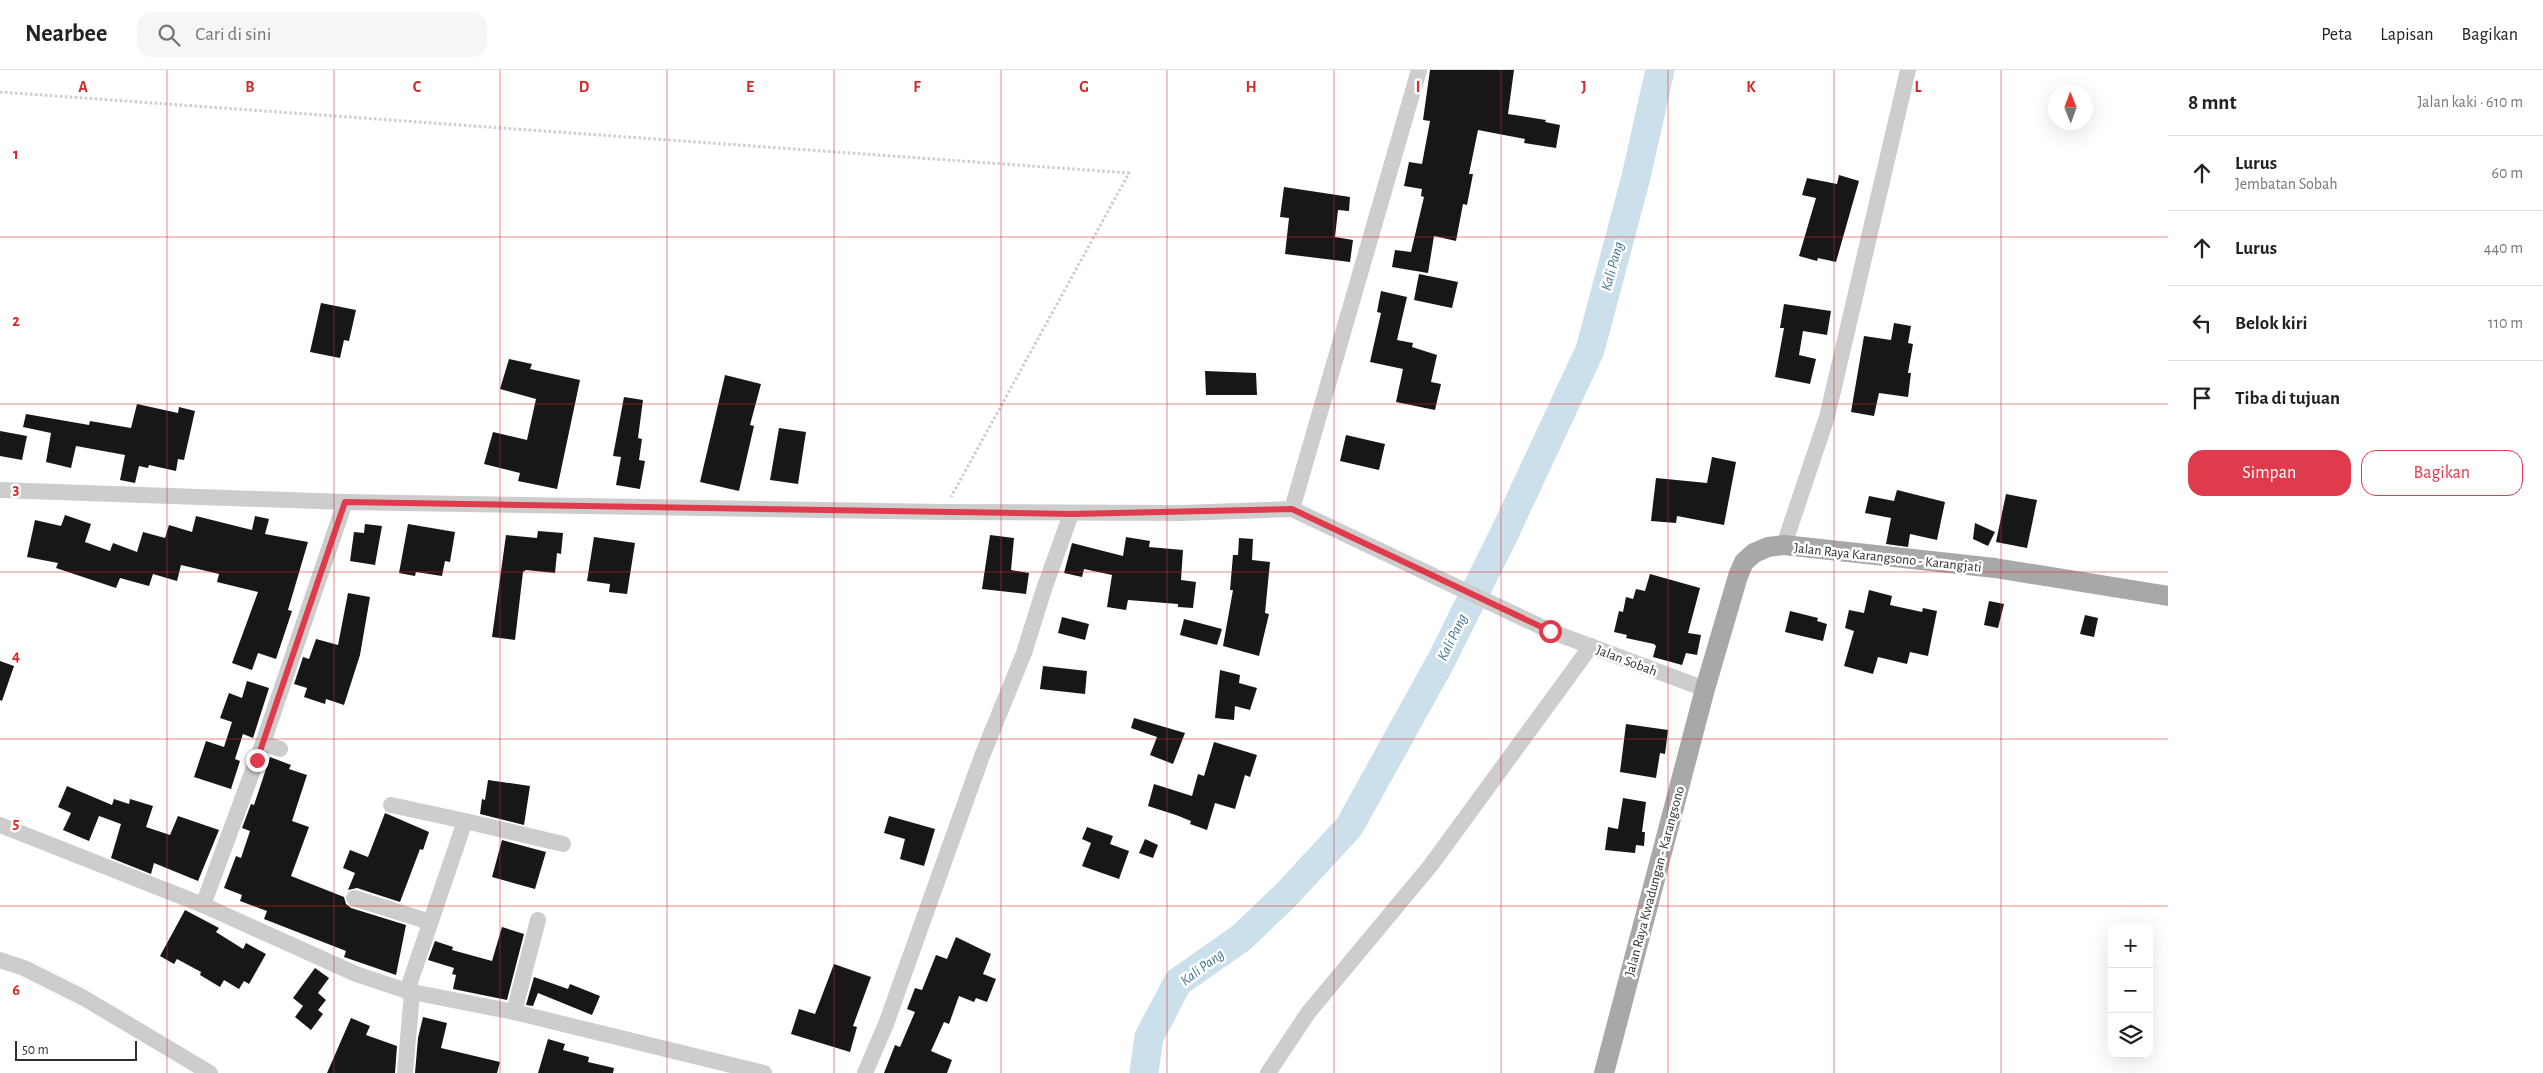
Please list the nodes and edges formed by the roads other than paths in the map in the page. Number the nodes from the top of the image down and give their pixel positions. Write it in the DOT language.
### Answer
graph roads {
  1 [pos="1419,70"];
  2 [pos="1908,70"];
  3 [pos="0,490"];
  4 [pos="345,502"];
  5 [pos="1292,509"];
  6 [pos="1072,514"];
  7 [pos="1784,545"];
  8 [pos="2168,596"];
  9 [pos="1592,646"];
  10 [pos="1705,689"];
  11 [pos="263,743"];
  12 [pos="280,749"];
  13 [pos="391,806"];
  14 [pos="465,822"];
  15 [pos="0,825"];
  16 [pos="563,844"];
  17 [pos="354,898"];
  18 [pos="203,905"];
  19 [pos="538,920"];
  20 [pos="430,922"];
  21 [pos="0,960"];
  22 [pos="409,992"];
  23 [pos="514,1012"];
  24 [pos="210,1073"];
  25 [pos="405,1073"];
  26 [pos="764,1073"];
  27 [pos="866,1073"];
  28 [pos="1268,1073"];
  29 [pos="1604,1073"];
  1 -- 5 [label="street"];
  2 -- 7 [label="street"];
  3 -- 4 [label="street"];
  4 -- 6 [label="street"];
  4 -- 11 [label="street"];
  5 -- 6 [label="street"];
  5 -- 9 [label="street, Jalan Sobah"];
  6 -- 27 [label="street"];
  7 -- 8 [label="main road, Jalan Raya Karangsono - Karangjati"];
  7 -- 10 [label="main road, Jalan Raya Karangsono - Karangjati"];
  9 -- 10 [label="street, Jalan Sobah"];
  9 -- 28 [label="street"];
  10 -- 29 [label="main road, Jalan Raya Kwadungan - Karangsono"];
  11 -- 12 [label="street"];
  11 -- 18 [label="street"];
  13 -- 14 [label="street"];
  14 -- 16 [label="street"];
  14 -- 20 [label="street"];
  15 -- 18 [label="street"];
  17 -- 20 [label="street"];
  18 -- 22 [label="street"];
  19 -- 23 [label="street"];
  20 -- 22 [label="street"];
  21 -- 24 [label="street"];
  22 -- 23 [label="street"];
  22 -- 25 [label="street"];
  23 -- 26 [label="street"];
}
